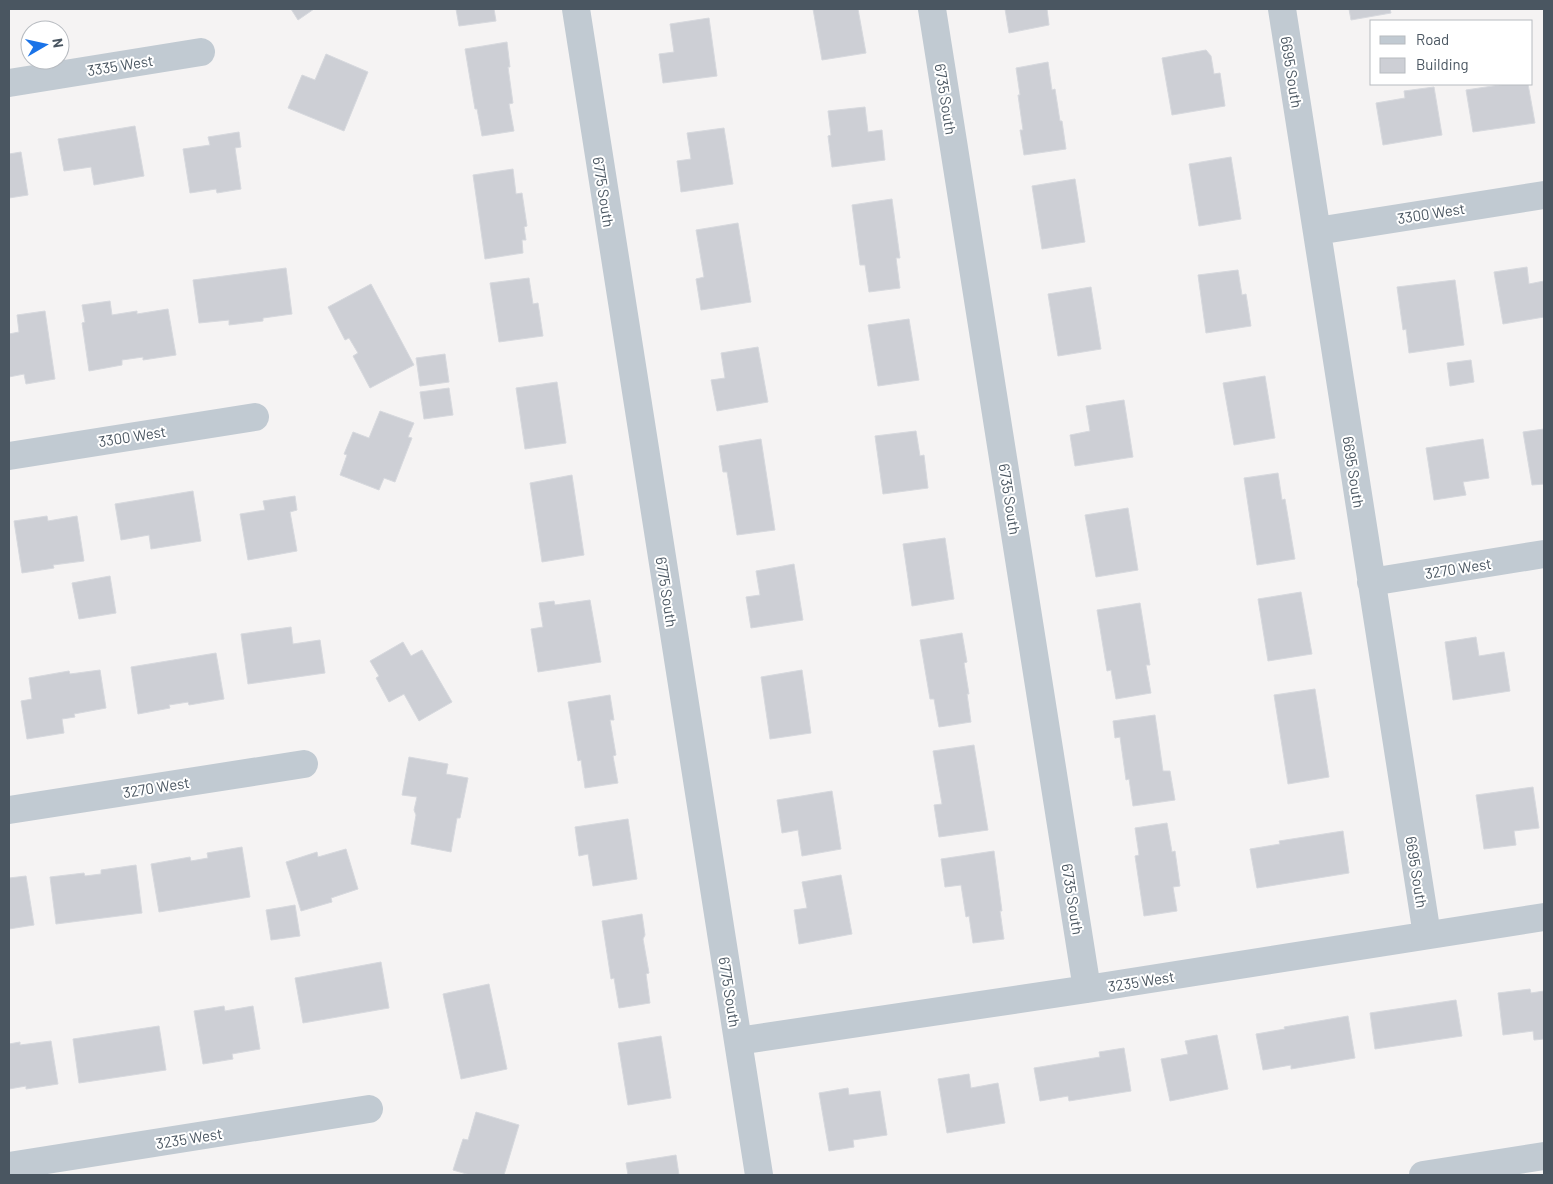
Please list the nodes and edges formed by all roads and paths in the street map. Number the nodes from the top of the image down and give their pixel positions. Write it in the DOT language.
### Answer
graph roads {
  1 [pos="576,9"];
  2 [pos="932,9"];
  3 [pos="1282,9"];
  4 [pos="201,52"];
  5 [pos="9,82"];
  6 [pos="1544,196"];
  7 [pos="1317,231"];
  8 [pos="255,417"];
  9 [pos="9,456"];
  10 [pos="1544,554"];
  11 [pos="1371,582"];
  12 [pos="304,764"];
  13 [pos="9,810"];
  14 [pos="1544,917"];
  15 [pos="1427,935"];
  16 [pos="1088,989"];
  17 [pos="738,1041"];
  18 [pos="369,1109"];
  19 [pos="1544,1156"];
  20 [pos="9,1166"];
  21 [pos="1479,1171"];
  22 [pos="759,1175"];
  23 [pos="1423,1175"];
  1 -- 17 [label="street, 6775 South"];
  2 -- 16 [label="street, 6735 South"];
  3 -- 7 [label="street, 6695 South"];
  4 -- 5 [label="street, 3335 West"];
  6 -- 7 [label="street, 3300 West"];
  7 -- 11 [label="street, 6695 South"];
  8 -- 9 [label="street, 3300 West"];
  10 -- 11 [label="street, 3270 West"];
  11 -- 15 [label="street, 6695 South"];
  12 -- 13 [label="street, 3270 West"];
  14 -- 15 [label="street, 3235 West"];
  15 -- 16 [label="street, 3235 West"];
  16 -- 17 [label="street, 3235 West"];
  17 -- 22 [label="street, 6775 South"];
  18 -- 20 [label="street, 3235 West"];
  19 -- 21 [label="street"];
  21 -- 23 [label="street"];
}
